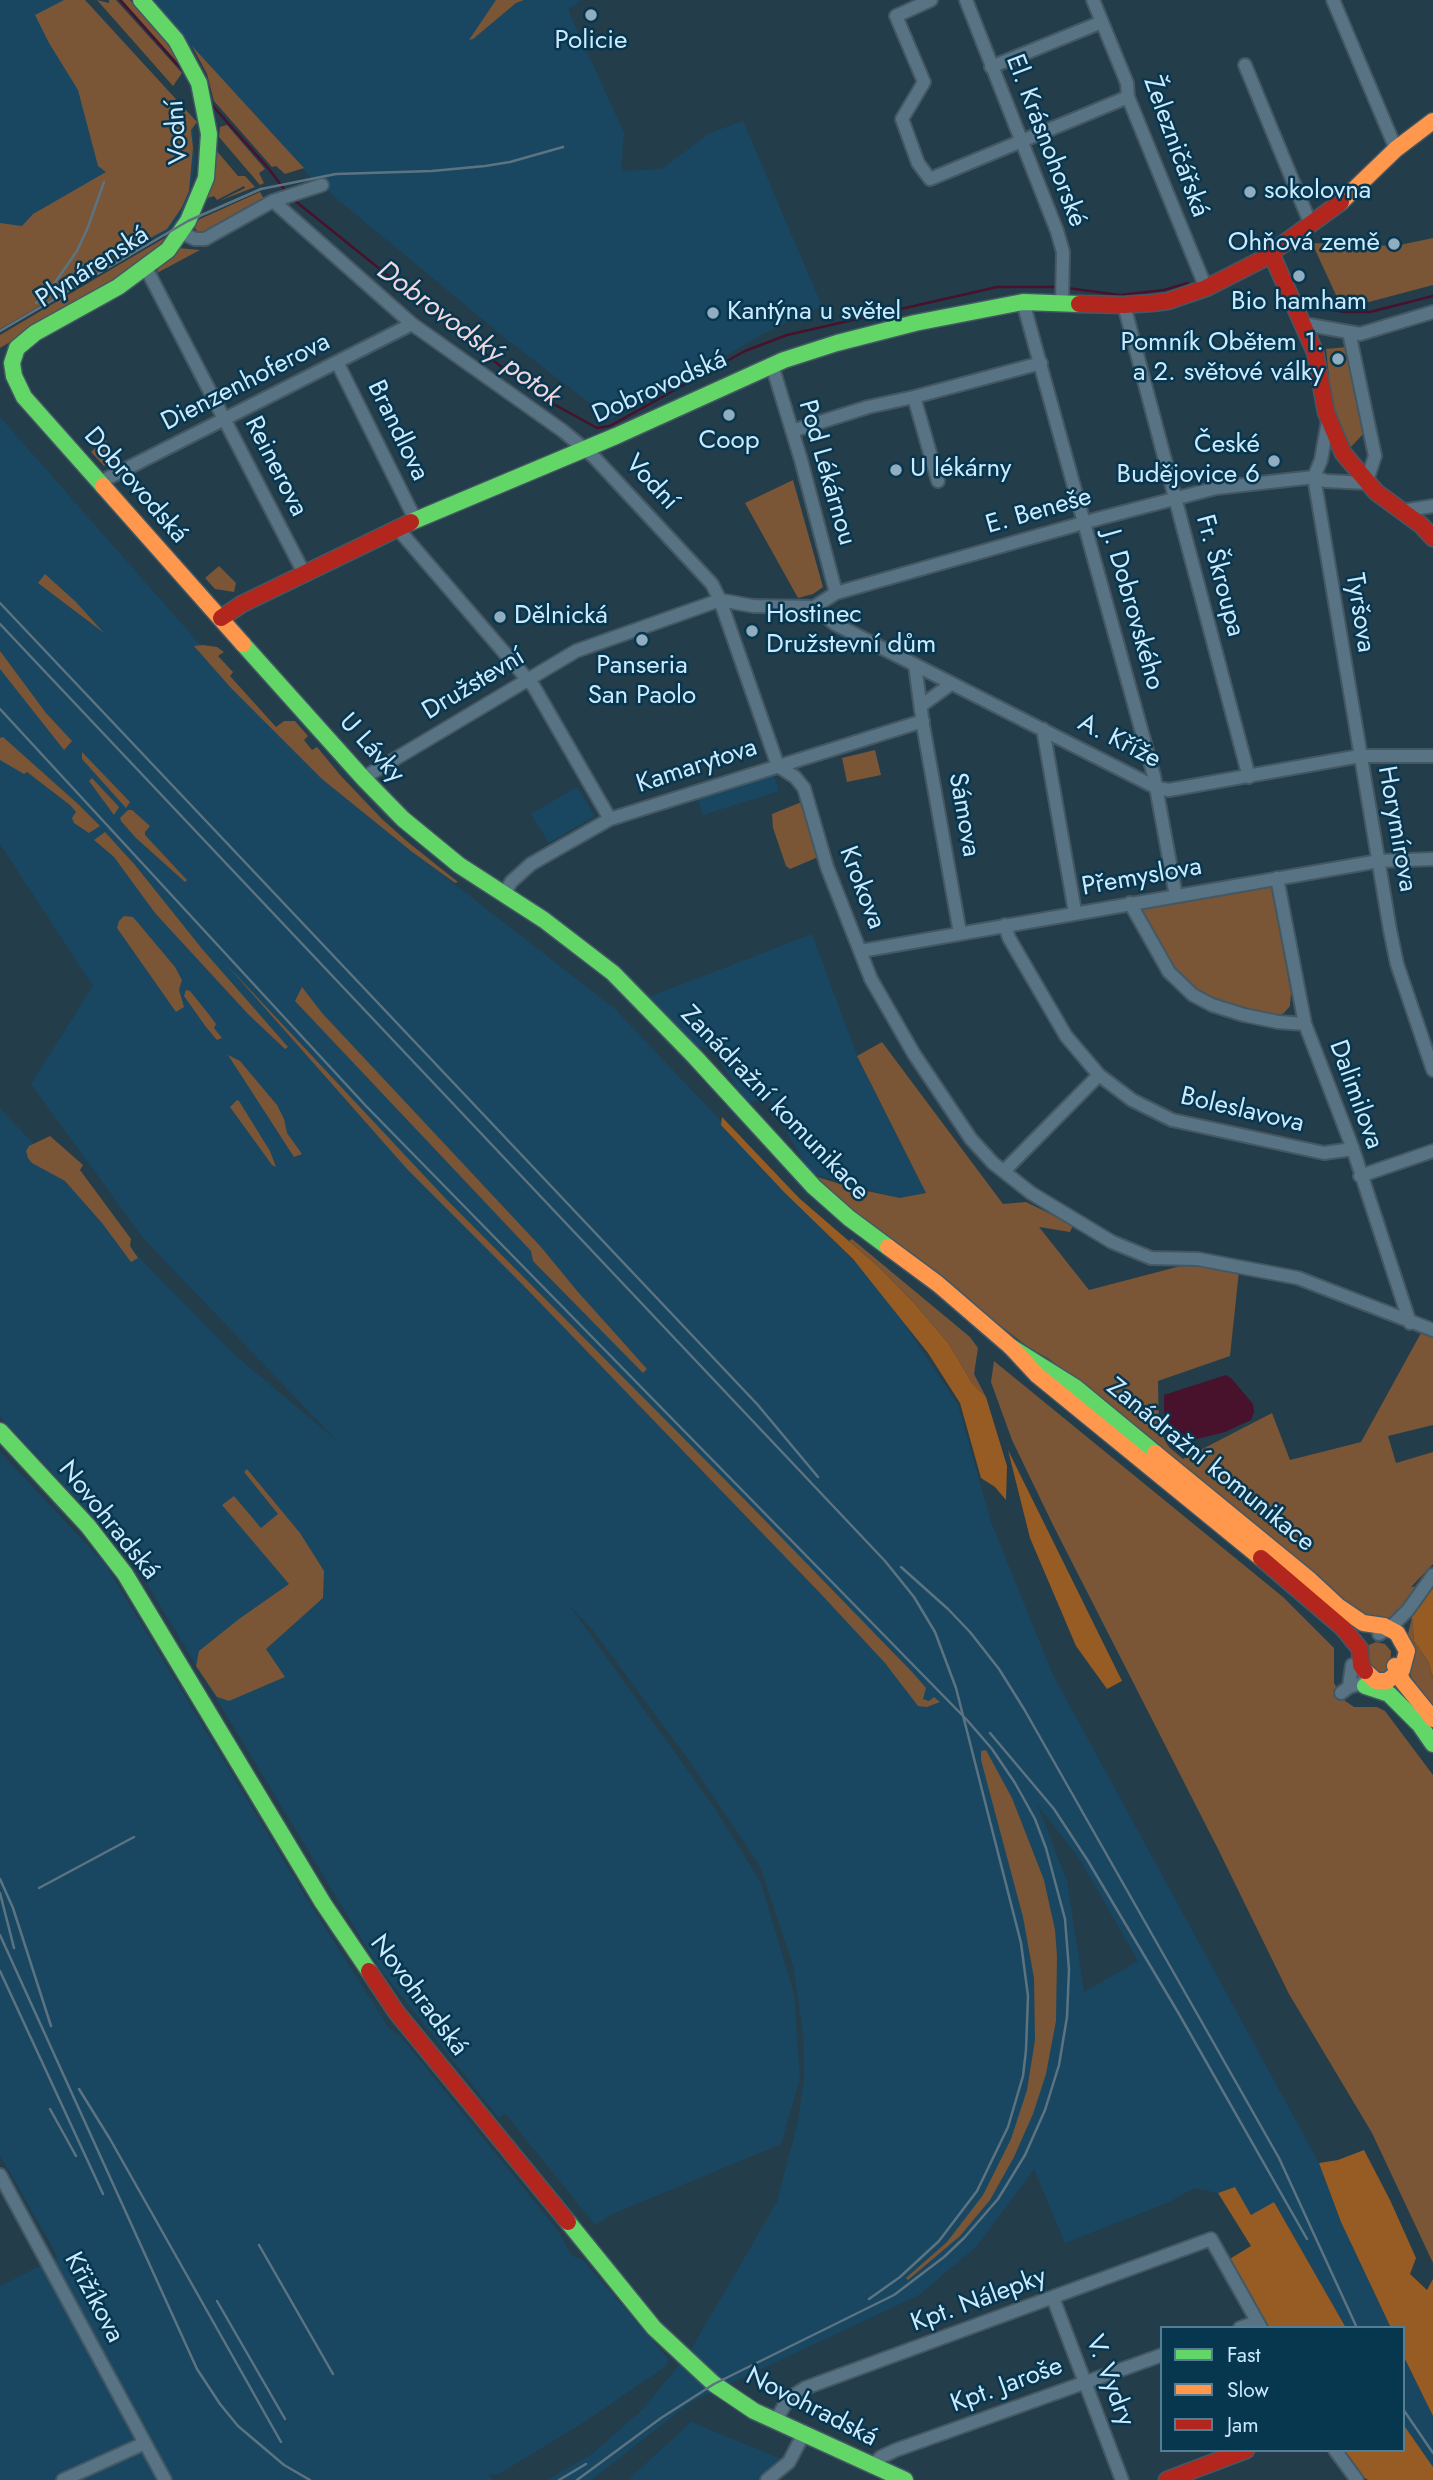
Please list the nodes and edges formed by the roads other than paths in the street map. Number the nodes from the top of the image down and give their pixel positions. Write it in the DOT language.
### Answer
graph roads {
  1 [pos="141,0"];
  2 [pos="931,0"];
  3 [pos="966,0"];
  4 [pos="1093,0"];
  5 [pos="1333,0"];
  6 [pos="1102,22"];
  7 [pos="1245,65"];
  8 [pos="992,67"];
  9 [pos="1128,97"];
  10 [pos="1433,121"];
  11 [pos="1021,141"];
  12 [pos="1396,149"];
  13 [pos="323,186"];
  14 [pos="278,200"];
  15 [pos="1311,225"];
  16 [pos="182,233"];
  17 [pos="1271,253"];
  18 [pos="146,268"];
  19 [pos="1206,288"];
  20 [pos="1062,292"];
  21 [pos="1023,302"];
  22 [pos="1124,305"];
  23 [pos="1433,312"];
  24 [pos="412,324"];
  25 [pos="1304,324"];
  26 [pos="1349,332"];
  27 [pos="6,361"];
  28 [pos="337,362"];
  29 [pos="1041,363"];
  30 [pos="772,365"];
  31 [pos="914,397"];
  32 [pos="224,418"];
  33 [pos="1328,421"];
  34 [pos="792,431"];
  35 [pos="584,449"];
  36 [pos="1314,477"];
  37 [pos="938,481"];
  38 [pos="100,482"];
  39 [pos="1366,482"];
  40 [pos="1175,499"];
  41 [pos="1433,506"];
  42 [pos="1402,510"];
  43 [pos="416,521"];
  44 [pos="1084,523"];
  45 [pos="398,529"];
  46 [pos="1433,538"];
  47 [pos="305,575"];
  48 [pos="836,593"];
  49 [pos="720,600"];
  50 [pos="814,607"];
  51 [pos="221,618"];
  52 [pos="915,665"];
  53 [pos="527,680"];
  54 [pos="951,684"];
  55 [pos="922,705"];
  56 [pos="923,721"];
  57 [pos="1043,729"];
  58 [pos="1360,756"];
  59 [pos="1433,756"];
  60 [pos="778,765"];
  61 [pos="1249,777"];
  62 [pos="363,778"];
  63 [pos="1157,789"];
  64 [pos="610,820"];
  65 [pos="1433,859"];
  66 [pos="1379,861"];
  67 [pos="1277,878"];
  68 [pos="505,893"];
  69 [pos="1175,896"];
  70 [pos="1130,903"];
  71 [pos="1076,912"];
  72 [pos="1005,925"];
  73 [pos="960,933"];
  74 [pos="861,951"];
  75 [pos="1305,1024"];
  76 [pos="1433,1070"];
  77 [pos="1099,1075"];
  78 [pos="1353,1149"];
  79 [pos="1433,1151"];
  80 [pos="1004,1171"];
  81 [pos="1360,1176"];
  82 [pos="1410,1322"];
  83 [pos="1433,1330"];
  84 [pos="0,1431"];
  85 [pos="1433,1575"];
  86 [pos="1331,1608"];
  87 [pos="1408,1610"];
  88 [pos="1381,1632"];
  89 [pos="1403,1640"];
  90 [pos="1354,1654"];
  91 [pos="1402,1670"];
  92 [pos="1362,1685"];
  93 [pos="1426,1718"];
  94 [pos="1433,1744"];
  95 [pos="0,2175"];
  96 [pos="1053,2298"];
  97 [pos="1259,2325"];
  98 [pos="1160,2356"];
  99 [pos="1085,2382"];
  100 [pos="775,2422"];
  101 [pos="803,2435"];
  102 [pos="145,2443"];
  103 [pos="1241,2452"];
  104 [pos="1336,2452"];
  105 [pos="872,2466"];
  106 [pos="63,2480"];
  107 [pos="165,2480"];
  108 [pos="767,2480"];
  109 [pos="905,2480"];
  110 [pos="1122,2480"];
  111 [pos="1167,2480"];
  112 [pos="1357,2480"];
  1 -- 16 [label="main road, Vodní"];
  2 -- 11 [label="street"];
  3 -- 8 [label="street, El. Krásnohorské"];
  4 -- 6 [label="street, Železničářská"];
  5 -- 12 [label="street"];
  6 -- 8 [label="street"];
  6 -- 9 [label="street, Železničářská"];
  7 -- 15 [label="street"];
  8 -- 11 [label="street, El. Krásnohorské"];
  9 -- 11 [label="street"];
  9 -- 19 [label="street, Železničářská"];
  10 -- 12 [label="main road, Dobrovodská"];
  11 -- 20 [label="street, El. Krásnohorské"];
  12 -- 15 [label="main road, Dobrovodská"];
  13 -- 14 [label="street, Plynárenská"];
  14 -- 16 [label="street, Plynárenská"];
  14 -- 24 [label="street, Vodní"];
  15 -- 17 [label="main road, Dobrovodská"];
  16 -- 18 [label="main road, Plynárenská"];
  17 -- 19 [label="main road, Dobrovodská"];
  17 -- 25 [label="main road"];
  18 -- 27 [label="main road, Plynárenská"];
  18 -- 32 [label="street, Reinerova"];
  19 -- 22 [label="main road, Dobrovodská"];
  20 -- 21 [label="main road, Dobrovodská"];
  20 -- 22 [label="main road, Dobrovodská"];
  21 -- 29 [label="street, J. Dobrovského"];
  21 -- 30 [label="main road, Dobrovodská"];
  22 -- 40 [label="street, Fr. Škroupa"];
  23 -- 26 [label="street"];
  24 -- 28 [label="street, Dienzenhoferova"];
  24 -- 35 [label="street, Vodní"];
  25 -- 26 [label="street"];
  25 -- 33 [label="main road"];
  26 -- 39 [label="street"];
  27 -- 38 [label="main road, Dobrovodská"];
  28 -- 32 [label="street, Dienzenhoferova"];
  28 -- 43 [label="street, Brandlova"];
  29 -- 31 [label="street"];
  29 -- 44 [label="street, J. Dobrovského"];
  30 -- 34 [label="street, Pod Lékárnou"];
  30 -- 35 [label="main road, Dobrovodská"];
  31 -- 34 [label="street"];
  31 -- 37 [label="street"];
  32 -- 38 [label="street, Dienzenhoferova"];
  32 -- 47 [label="street, Reinerova"];
  33 -- 36 [label="street"];
  33 -- 39 [label="main road"];
  34 -- 48 [label="street, Pod Lékárnou"];
  35 -- 43 [label="main road, Dobrovodská"];
  35 -- 49 [label="street, Vodní"];
  36 -- 39 [label="street, E. Beneše"];
  36 -- 40 [label="street, E. Beneše"];
  36 -- 58 [label="street, Tyršova"];
  38 -- 51 [label="main road, Dobrovodská"];
  39 -- 42 [label="main road"];
  40 -- 44 [label="street, E. Beneše"];
  40 -- 61 [label="street, Fr. Škroupa"];
  41 -- 42 [label="street"];
  42 -- 46 [label="main road"];
  43 -- 45 [label="main road, Dobrovodská"];
  44 -- 48 [label="street, E. Beneše"];
  44 -- 63 [label="street, J. Dobrovského"];
  45 -- 47 [label="main road, Dobrovodská"];
  45 -- 53 [label="street"];
  47 -- 51 [label="main road, Dobrovodská"];
  48 -- 50 [label="street, E. Beneše"];
  49 -- 50 [label="street, Družstevní"];
  49 -- 53 [label="street, Družstevní"];
  49 -- 60 [label="street, Krokova"];
  50 -- 52 [label="street, A. Kříže"];
  51 -- 62 [label="main road, U Lávky"];
  52 -- 54 [label="street, A. Kříže"];
  52 -- 55 [label="street, Sámova"];
  53 -- 62 [label="street, Družstevní"];
  53 -- 64 [label="street"];
  54 -- 55 [label="street"];
  54 -- 57 [label="street, A. Kříže"];
  55 -- 56 [label="street, Sámova"];
  56 -- 60 [label="street, Kamarytova"];
  56 -- 73 [label="street, Sámova"];
  57 -- 63 [label="street, A. Kříže"];
  57 -- 71 [label="street"];
  58 -- 59 [label="street, A. Kříže"];
  58 -- 61 [label="street, A. Kříže"];
  58 -- 66 [label="street, Horymírova"];
  60 -- 64 [label="street, Kamarytova"];
  60 -- 74 [label="street, Krokova"];
  61 -- 63 [label="street, A. Kříže"];
  62 -- 68 [label="main road, U Lávky"];
  63 -- 69 [label="street, J. Dobrovského"];
  64 -- 68 [label="street, Kamarytova"];
  65 -- 66 [label="street, Přemyslova"];
  66 -- 67 [label="street, Přemyslova"];
  66 -- 76 [label="street, Horymírova"];
  67 -- 69 [label="street, Přemyslova"];
  67 -- 75 [label="street, Dalimilova"];
  68 -- 86 [label="main road, Zanádražní komunikace"];
  69 -- 70 [label="street, Přemyslova"];
  70 -- 71 [label="street, Přemyslova"];
  70 -- 75 [label="street"];
  71 -- 72 [label="street, Přemyslova"];
  72 -- 73 [label="street, Přemyslova"];
  72 -- 77 [label="street, Boleslavova"];
  73 -- 74 [label="street, Přemyslova"];
  74 -- 80 [label="street, Krokova"];
  75 -- 78 [label="street, Dalimilova"];
  77 -- 78 [label="street, Boleslavova"];
  77 -- 80 [label="street"];
  78 -- 81 [label="street, Dalimilova"];
  79 -- 81 [label="street"];
  80 -- 82 [label="street, Krokova"];
  81 -- 82 [label="street, Dalimilova"];
  82 -- 83 [label="street"];
  84 -- 100 [label="main road, Novohradská"];
  85 -- 87 [label="street"];
  86 -- 88 [label="main road, Zanádražní komunikace"];
  86 -- 90 [label="main road, Zanádražní komunikace"];
  87 -- 88 [label="street"];
  87 -- 89 [label="street"];
  88 -- 89 [label="main road, Zanádražní komunikace"];
  88 -- 90 [label="main road"];
  88 -- 91 [label="main road"];
  89 -- 91 [label="main road"];
  90 -- 92 [label="street"];
  90 -- 92 [label="main road"];
  91 -- 92 [label="main road"];
  91 -- 93 [label="main road"];
  92 -- 93 [label="main road"];
  93 -- 94 [label="main road"];
  95 -- 102 [label="street, Křižíkova"];
  96 -- 97 [label="street, Kpt. Nálepky"];
  96 -- 99 [label="street, V. Vydry"];
  96 -- 100 [label="street, Kpt. Nálepky"];
  98 -- 99 [label="street, Kpt. Jaroše"];
  99 -- 105 [label="street, Kpt. Jaroše"];
  99 -- 110 [label="street, V. Vydry"];
  100 -- 101 [label="main road, Novohradská"];
  101 -- 105 [label="main road, Novohradská"];
  101 -- 108 [label="street"];
  102 -- 106 [label="street"];
  102 -- 107 [label="street, Křižíkova"];
  103 -- 111 [label="main road"];
  104 -- 112 [label="street"];
  105 -- 109 [label="main road, Novohradská"];
}
